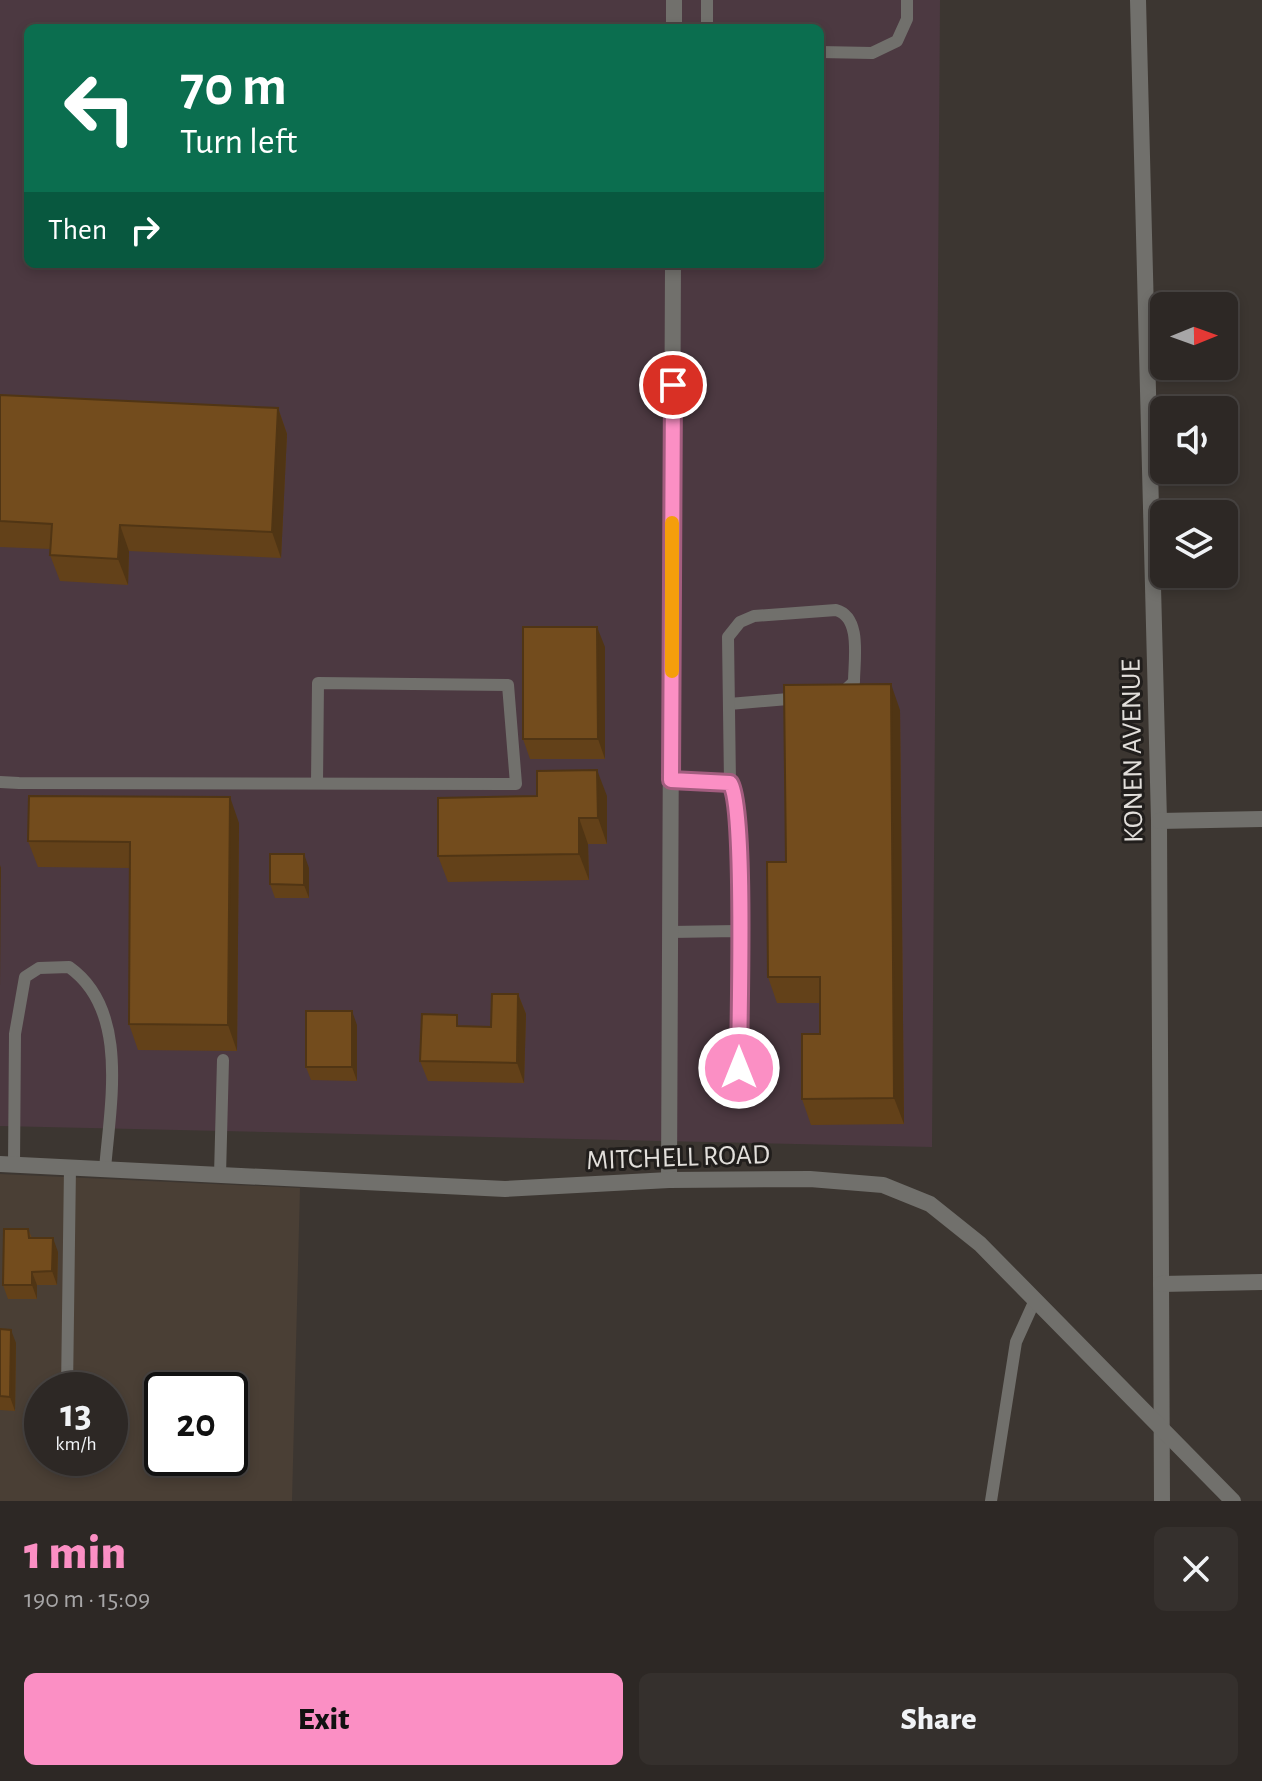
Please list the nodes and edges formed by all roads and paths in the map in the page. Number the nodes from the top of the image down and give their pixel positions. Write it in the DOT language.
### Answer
graph roads {
  1 [pos="674,0"];
  2 [pos="707,0"];
  3 [pos="907,0"];
  4 [pos="1138,0"];
  5 [pos="674,24"];
  6 [pos="707,24"];
  7 [pos="824,52"];
  8 [pos="673,268"];
  9 [pos="831,696"];
  10 [pos="817,697"];
  11 [pos="729,704"];
  12 [pos="671,780"];
  13 [pos="0,782"];
  14 [pos="317,783"];
  15 [pos="730,783"];
  16 [pos="1262,819"];
  17 [pos="1159,821"];
  18 [pos="738,931"];
  19 [pos="670,932"];
  20 [pos="223,1060"];
  21 [pos="739,1068"];
  22 [pos="7,1164"];
  23 [pos="70,1167"];
  24 [pos="105,1169"];
  25 [pos="220,1175"];
  26 [pos="669,1180"];
  27 [pos="1262,1282"];
  28 [pos="1161,1284"];
  29 [pos="1035,1300"];
  30 [pos="67,1372"];
  31 [pos="1161,1427"];
  32 [pos="991,1501"];
  33 [pos="1162,1501"];
  34 [pos="1233,1501"];
  1 -- 5 [label="street"];
  2 -- 6 [label="lane"];
  3 -- 7 [label="lane"];
  4 -- 17 [label="street, KONEN AVENUE"];
  8 -- 12 [label="street"];
  9 -- 11 [label="lane"];
  10 -- 11 [label="lane"];
  11 -- 15 [label="lane"];
  12 -- 15 [label="lane"];
  12 -- 19 [label="street"];
  13 -- 14 [label="lane"];
  14 -- 14 [label="lane"];
  15 -- 18 [label="lane"];
  16 -- 17 [label="street"];
  17 -- 28 [label="street, KONEN AVENUE"];
  18 -- 19 [label="lane"];
  18 -- 21 [label="lane"];
  19 -- 26 [label="street"];
  20 -- 25 [label="lane"];
  22 -- 23 [label="street, MITCHELL ROAD"];
  22 -- 24 [label="lane"];
  23 -- 24 [label="street, MITCHELL ROAD"];
  23 -- 30 [label="lane"];
  24 -- 25 [label="street, MITCHELL ROAD"];
  25 -- 26 [label="street, MITCHELL ROAD"];
  26 -- 29 [label="street, MITCHELL ROAD"];
  27 -- 28 [label="street"];
  28 -- 31 [label="street, KONEN AVENUE"];
  29 -- 31 [label="street, MITCHELL ROAD"];
  29 -- 32 [label="lane"];
  31 -- 33 [label="street, KONEN AVENUE"];
  31 -- 34 [label="street, MITCHELL ROAD"];
}
